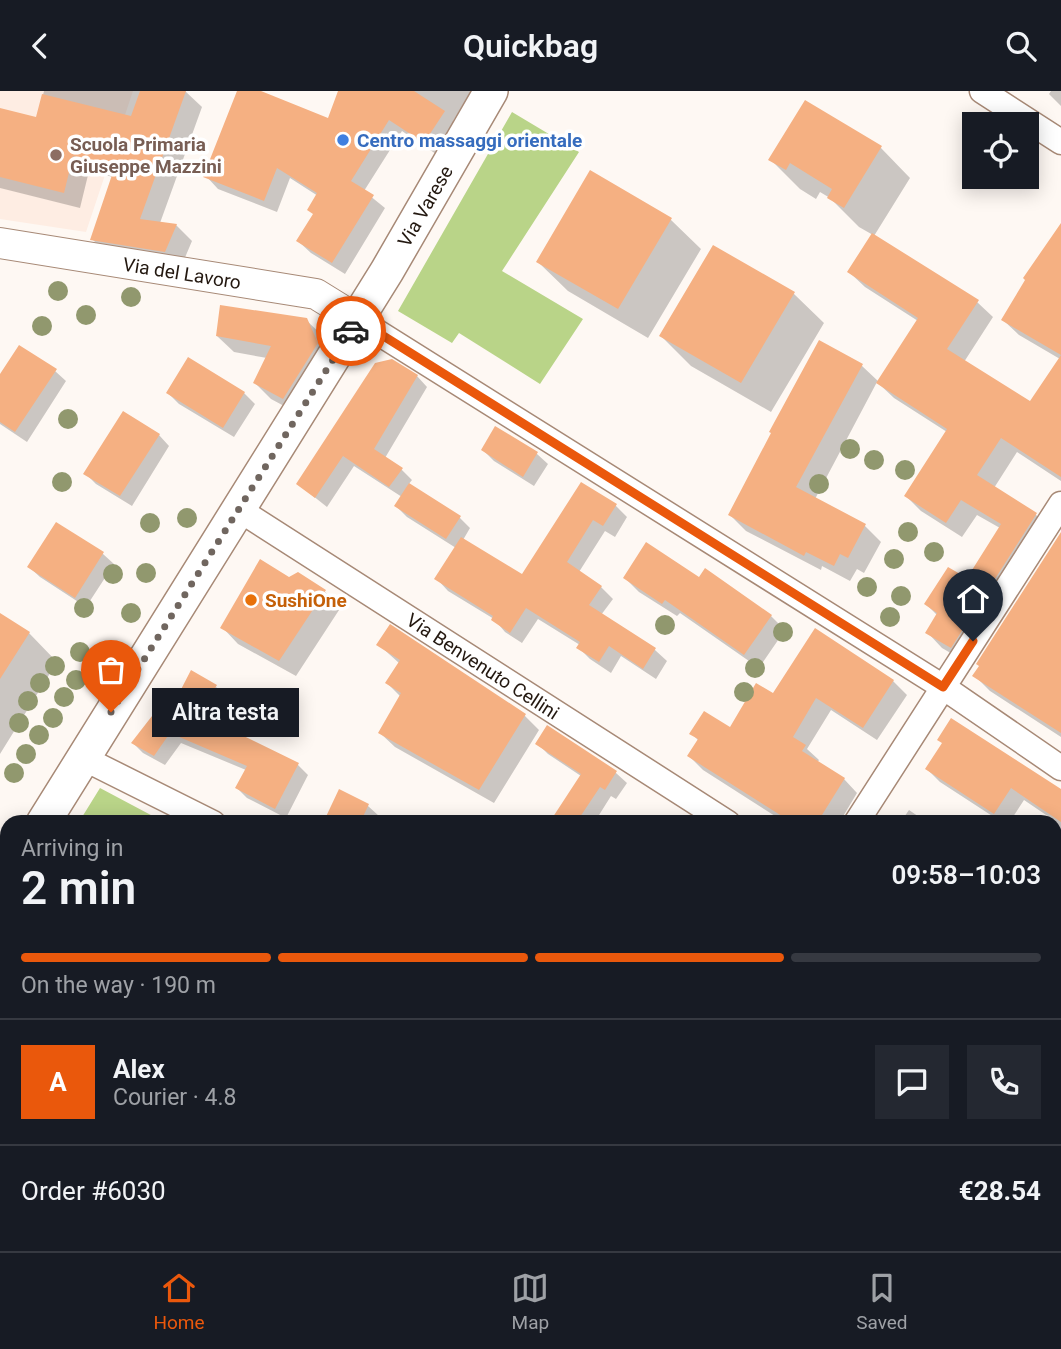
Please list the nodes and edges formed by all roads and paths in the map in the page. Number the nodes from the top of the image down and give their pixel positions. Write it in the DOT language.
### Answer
graph roads {
  1 [pos="492,91"];
  2 [pos="982,91"];
  3 [pos="1061,142"];
  4 [pos="0,243"];
  5 [pos="358,320"];
  6 [pos="1061,504"];
  7 [pos="238,509"];
  8 [pos="943,687"];
  9 [pos="83,758"];
  10 [pos="1061,768"];
  11 [pos="48,815"];
  12 [pos="198,815"];
  13 [pos="715,815"];
  14 [pos="861,815"];
  1 -- 5 [label="main road, Via Varese"];
  2 -- 3 [label="street"];
  4 -- 5 [label="street, Via del Lavoro"];
  5 -- 7 [label="main road, Via Varese"];
  5 -- 8 [label="street"];
  6 -- 8 [label="street"];
  7 -- 9 [label="main road, Via Varese"];
  7 -- 13 [label="street, Via Benvenuto Cellini"];
  8 -- 10 [label="street"];
  8 -- 14 [label="street"];
  9 -- 11 [label="main road, Via Varese"];
  9 -- 12 [label="street"];
}
